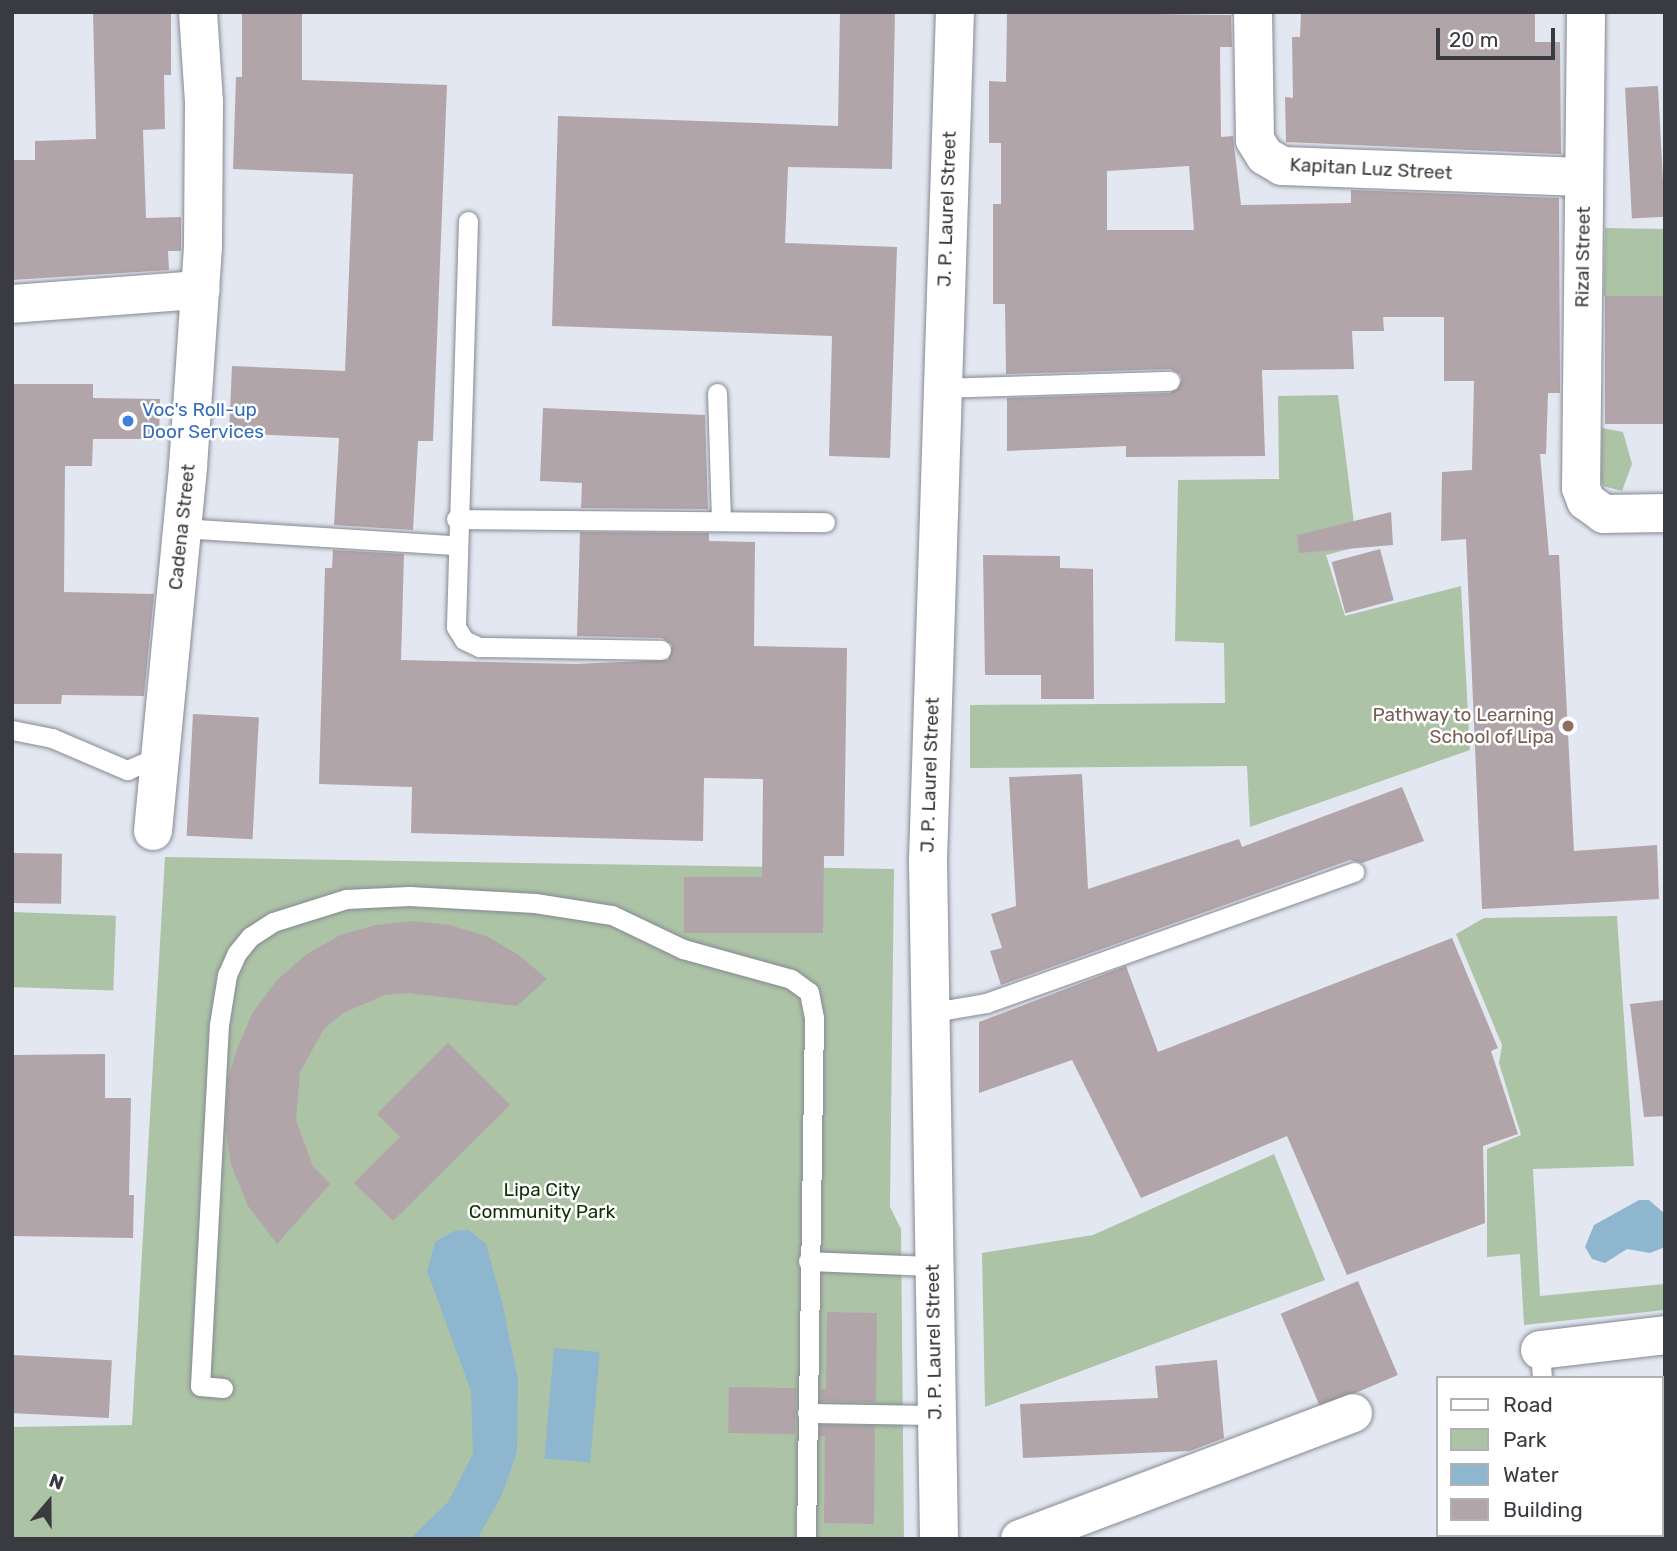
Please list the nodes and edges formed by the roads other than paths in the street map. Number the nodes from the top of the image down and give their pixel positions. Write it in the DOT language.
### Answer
graph roads {
  1 [pos="198,12"];
  2 [pos="955,12"];
  3 [pos="1253,12"];
  4 [pos="1586,12"];
  5 [pos="1584,177"];
  6 [pos="468,221"];
  7 [pos="200,290"];
  8 [pos="12,304"];
  9 [pos="1170,381"];
  10 [pos="941,388"];
  11 [pos="717,393"];
  12 [pos="1665,513"];
  13 [pos="456,519"];
  14 [pos="721,521"];
  15 [pos="825,522"];
  16 [pos="182,528"];
  17 [pos="456,545"];
  18 [pos="661,650"];
  19 [pos="12,730"];
  20 [pos="158,757"];
  21 [pos="153,831"];
  22 [pos="1354,872"];
  23 [pos="928,1013"];
  24 [pos="808,1261"];
  25 [pos="933,1266"];
  26 [pos="1665,1335"];
  27 [pos="1541,1364"];
  28 [pos="223,1388"];
  29 [pos="807,1413"];
  30 [pos="1353,1413"];
  31 [pos="936,1415"];
  32 [pos="806,1539"];
  33 [pos="939,1539"];
  34 [pos="1020,1539"];
  1 -- 7 [label="street, Cadena Street"];
  2 -- 10 [label="street, J. P. Laurel Street"];
  3 -- 5 [label="street, Kapitan Luz Street"];
  4 -- 5 [label="street, Rizal Street"];
  5 -- 12 [label="street, Rizal Street"];
  6 -- 13 [label="lane"];
  7 -- 8 [label="street"];
  7 -- 16 [label="street, Cadena Street"];
  9 -- 10 [label="lane"];
  10 -- 23 [label="street, J. P. Laurel Street"];
  11 -- 14 [label="lane"];
  13 -- 14 [label="lane"];
  13 -- 17 [label="lane"];
  14 -- 15 [label="lane"];
  16 -- 17 [label="lane"];
  16 -- 20 [label="street, Cadena Street"];
  17 -- 18 [label="lane"];
  19 -- 20 [label="lane"];
  20 -- 21 [label="street, Cadena Street"];
  22 -- 23 [label="lane"];
  23 -- 25 [label="street, J. P. Laurel Street"];
  24 -- 25 [label="lane"];
  24 -- 28 [label="lane"];
  24 -- 29 [label="lane"];
  25 -- 31 [label="street, J. P. Laurel Street"];
  26 -- 27 [label="street"];
  29 -- 31 [label="lane"];
  29 -- 32 [label="lane"];
  30 -- 34 [label="street"];
  31 -- 33 [label="street, J. P. Laurel Street"];
}
